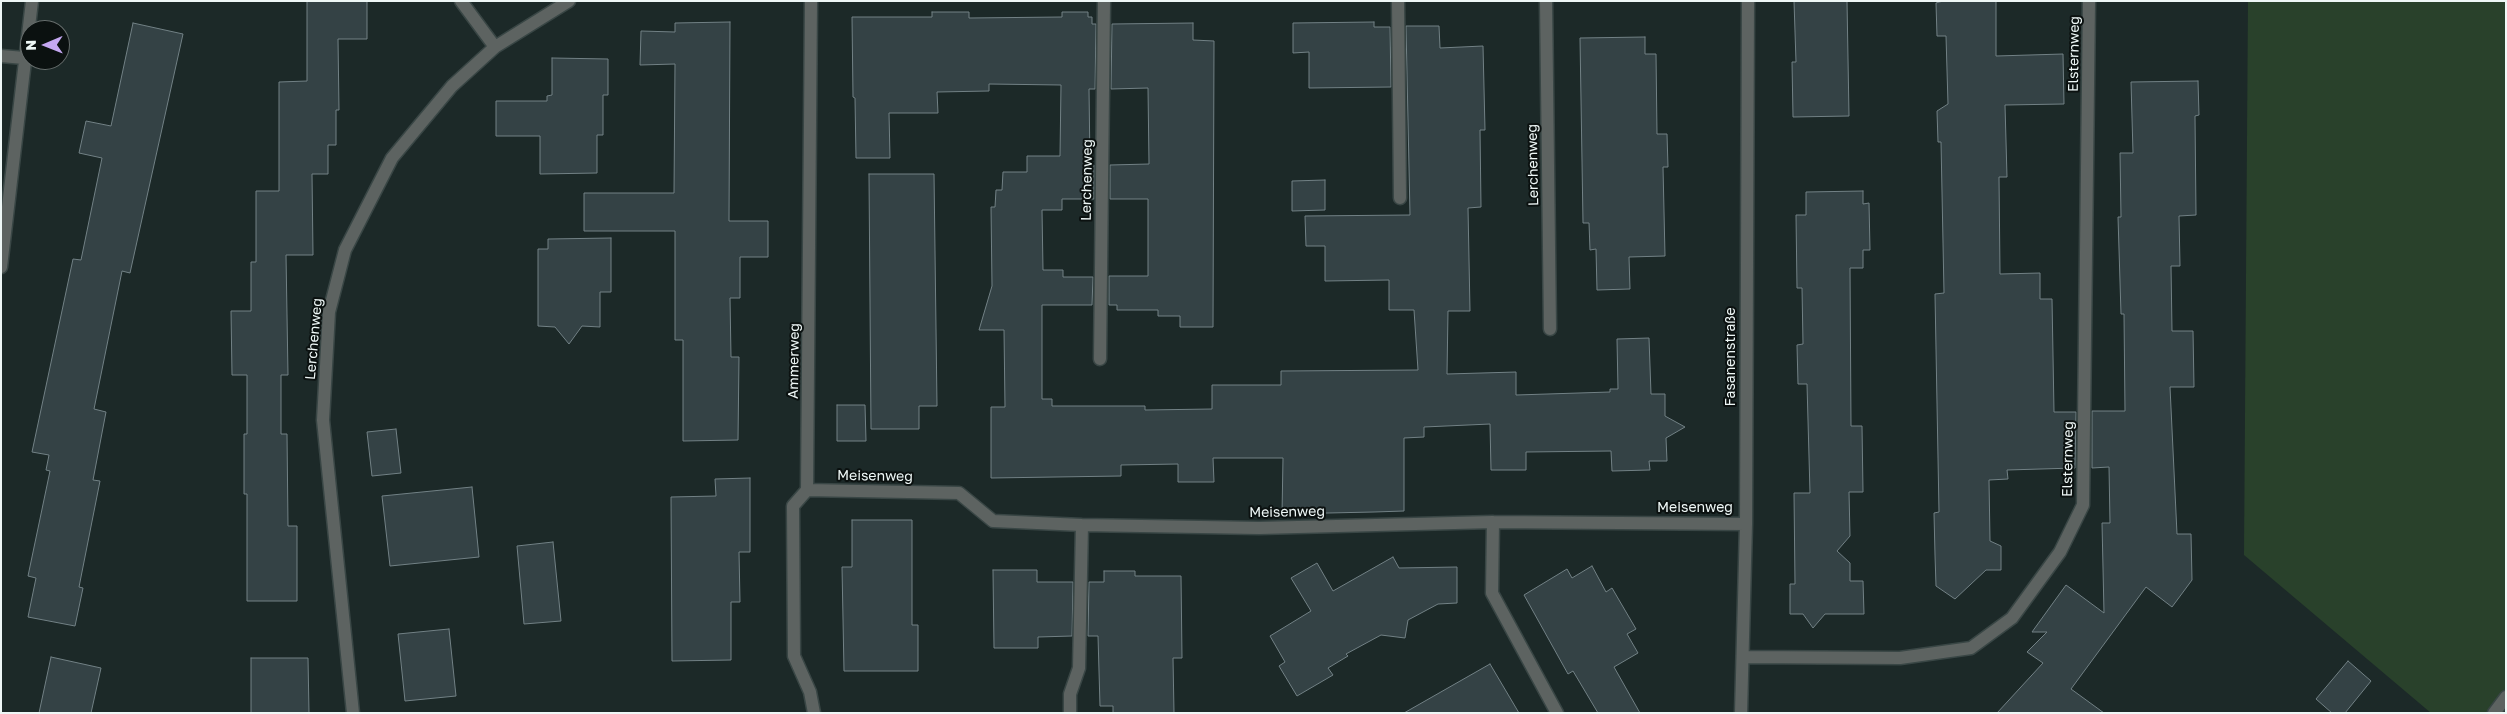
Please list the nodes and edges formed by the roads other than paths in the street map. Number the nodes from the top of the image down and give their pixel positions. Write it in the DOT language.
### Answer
graph roads {
  1 [pos="32,1"];
  2 [pos="461,1"];
  3 [pos="569,1"];
  4 [pos="811,1"];
  5 [pos="1104,1"];
  6 [pos="1398,1"];
  7 [pos="1546,1"];
  8 [pos="1748,1"];
  9 [pos="2089,1"];
  10 [pos="29,20"];
  11 [pos="495,47"];
  12 [pos="1,56"];
  13 [pos="20,58"];
  14 [pos="23,70"];
  15 [pos="1400,198"];
  16 [pos="1,267"];
  17 [pos="1550,329"];
  18 [pos="1100,359"];
  19 [pos="807,490"];
  20 [pos="1493,522"];
  21 [pos="1746,524"];
  22 [pos="1082,525"];
  23 [pos="1744,657"];
  24 [pos="2506,697"];
  25 [pos="353,713"];
  26 [pos="814,713"];
  27 [pos="1070,713"];
  28 [pos="1557,713"];
  29 [pos="1741,713"];
  30 [pos="2494,713"];
  1 -- 10 [label="street"];
  2 -- 11 [label="street"];
  3 -- 11 [label="street, Lerchenweg"];
  4 -- 19 [label="street, Ammerweg"];
  5 -- 18 [label="street, Lerchenweg"];
  6 -- 15 [label="street"];
  7 -- 17 [label="street, Lerchenweg"];
  8 -- 21 [label="street, Fasanenstraße"];
  9 -- 23 [label="street, Elsternweg"];
  11 -- 25 [label="street, Lerchenweg"];
  12 -- 13 [label="street"];
  14 -- 16 [label="street"];
  19 -- 22 [label="street, Meisenweg"];
  19 -- 26 [label="street"];
  20 -- 21 [label="street, Meisenweg"];
  20 -- 22 [label="street, Meisenweg"];
  20 -- 28 [label="street"];
  21 -- 23 [label="street, Fasanenstraße"];
  22 -- 27 [label="street"];
  23 -- 29 [label="street, Fasanenstraße"];
  24 -- 30 [label="street"];
}
